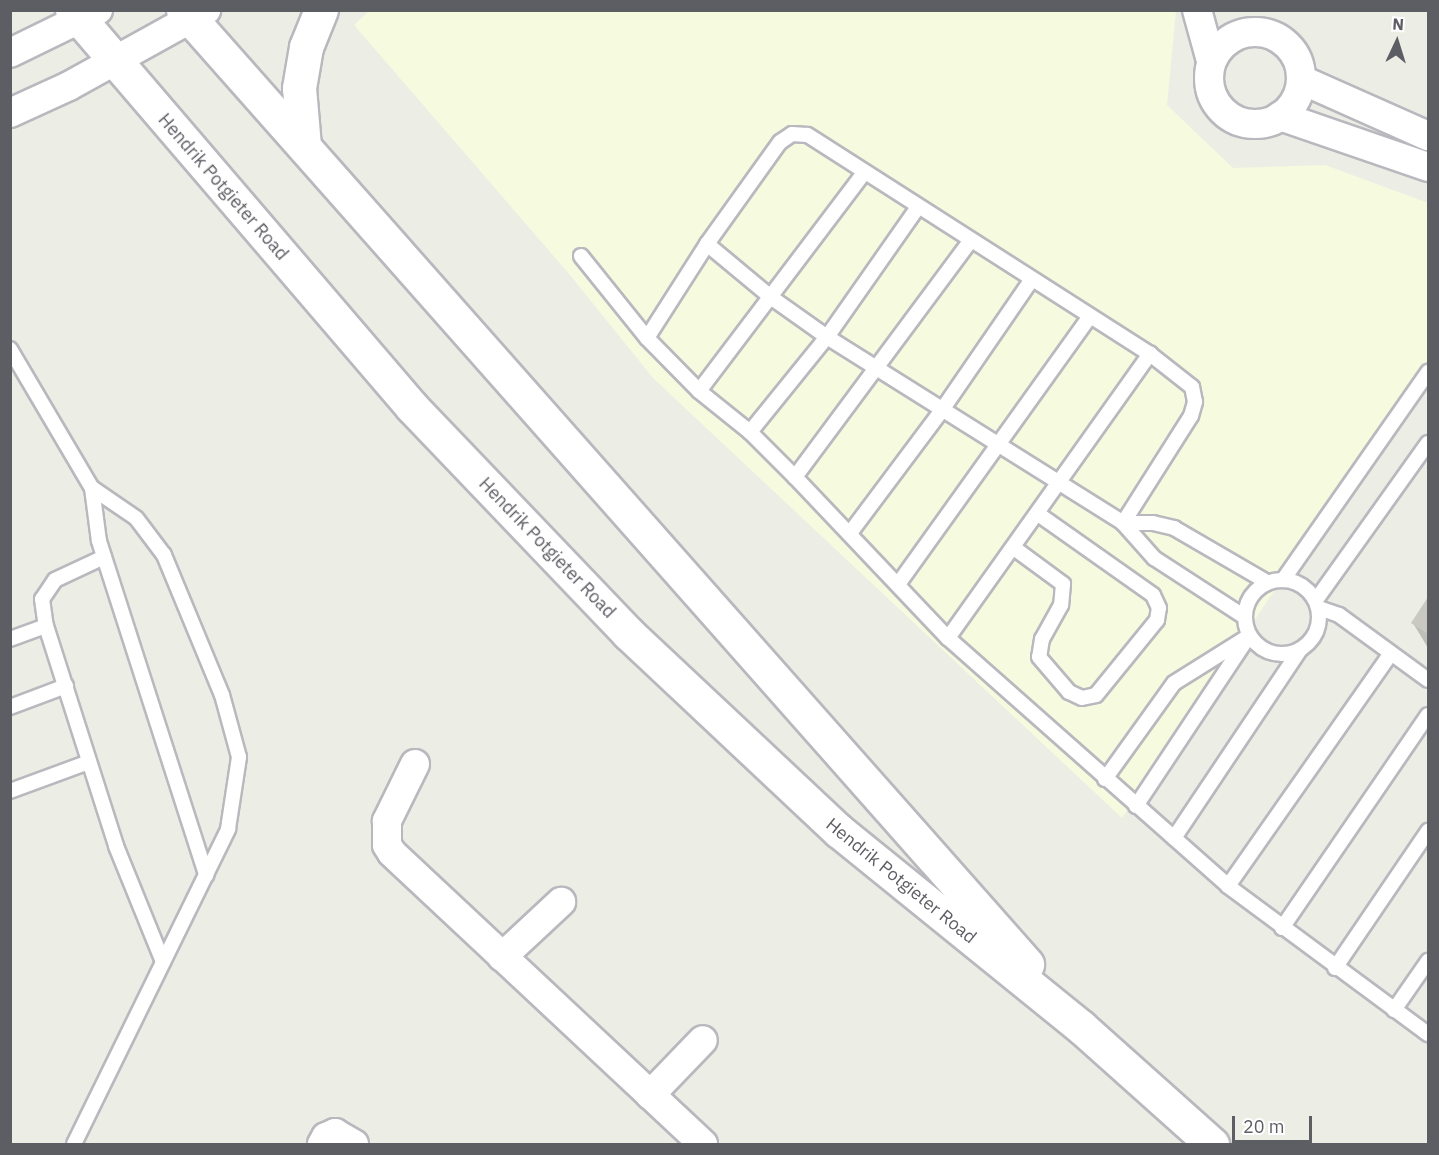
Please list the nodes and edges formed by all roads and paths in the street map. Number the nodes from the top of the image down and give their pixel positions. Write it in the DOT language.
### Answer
graph roads {
  1 [pos="321,10"];
  2 [pos="1197,10"];
  3 [pos="1238,10"];
  4 [pos="83,13"];
  5 [pos="193,14"];
  6 [pos="1257,31"];
  7 [pos="10,53"];
  8 [pos="1211,61"];
  9 [pos="115,62"];
  10 [pos="1302,80"];
  11 [pos="10,113"];
  12 [pos="1280,116"];
  13 [pos="1428,136"];
  14 [pos="303,146"];
  15 [pos="1428,167"];
  16 [pos="864,173"];
  17 [pos="918,207"];
  18 [pos="970,242"];
  19 [pos="707,244"];
  20 [pos="581,256"];
  21 [pos="1032,279"];
  22 [pos="772,298"];
  23 [pos="1090,316"];
  24 [pos="827,337"];
  25 [pos="647,338"];
  26 [pos="10,349"];
  27 [pos="1150,354"];
  28 [pos="877,369"];
  29 [pos="1428,372"];
  30 [pos="699,391"];
  31 [pos="942,410"];
  32 [pos="750,432"];
  33 [pos="1428,443"];
  34 [pos="999,446"];
  35 [pos="795,477"];
  36 [pos="1060,484"];
  37 [pos="92,488"];
  38 [pos="1038,514"];
  39 [pos="1124,523"];
  40 [pos="850,532"];
  41 [pos="1014,548"];
  42 [pos="104,557"];
  43 [pos="1283,580"];
  44 [pos="1265,581"];
  45 [pos="899,583"];
  46 [pos="1318,604"];
  47 [pos="1245,617"];
  48 [pos="46,626"];
  49 [pos="1249,636"];
  50 [pos="948,638"];
  51 [pos="10,639"];
  52 [pos="1300,650"];
  53 [pos="1391,653"];
  54 [pos="1428,680"];
  55 [pos="66,686"];
  56 [pos="10,707"];
  57 [pos="1428,715"];
  58 [pos="89,762"];
  59 [pos="415,764"];
  60 [pos="1105,779"];
  61 [pos="10,791"];
  62 [pos="1136,806"];
  63 [pos="1428,831"];
  64 [pos="1174,838"];
  65 [pos="206,875"];
  66 [pos="1228,886"];
  67 [pos="561,902"];
  68 [pos="1282,928"];
  69 [pos="502,957"];
  70 [pos="1428,961"];
  71 [pos="163,962"];
  72 [pos="1335,968"];
  73 [pos="1394,1011"];
  74 [pos="1081,1027"];
  75 [pos="1428,1034"];
  76 [pos="703,1040"];
  77 [pos="650,1095"];
  78 [pos="74,1144"];
  79 [pos="322,1144"];
  80 [pos="354,1144"];
  81 [pos="703,1144"];
  82 [pos="1212,1144"];
  1 -- 14 [label="main road"];
  2 -- 8 [label="street"];
  3 -- 6 [label="street"];
  4 -- 7 [label="street"];
  4 -- 9 [label="main road, Hendrik Potgieter Road"];
  5 -- 9 [label="street"];
  5 -- 14 [label="main road, Hendrik Potgieter Road"];
  6 -- 8 [label="street"];
  6 -- 10 [label="street"];
  8 -- 12 [label="street"];
  9 -- 11 [label="street"];
  9 -- 74 [label="main road, Hendrik Potgieter Road"];
  10 -- 12 [label="street"];
  10 -- 13 [label="street"];
  12 -- 15 [label="street"];
  14 -- 74 [label="main road, Hendrik Potgieter Road"];
  16 -- 17 [label="lane"];
  16 -- 19 [label="lane"];
  16 -- 22 [label="lane"];
  17 -- 18 [label="lane"];
  17 -- 24 [label="lane"];
  18 -- 21 [label="lane"];
  18 -- 28 [label="lane"];
  19 -- 22 [label="lane"];
  19 -- 25 [label="lane"];
  20 -- 25 [label="lane"];
  21 -- 23 [label="lane"];
  21 -- 31 [label="lane"];
  22 -- 24 [label="lane"];
  22 -- 30 [label="lane"];
  23 -- 27 [label="lane"];
  23 -- 34 [label="lane"];
  24 -- 28 [label="lane"];
  24 -- 32 [label="lane"];
  25 -- 30 [label="lane"];
  26 -- 37 [label="lane"];
  27 -- 36 [label="lane"];
  27 -- 39 [label="lane"];
  28 -- 31 [label="lane"];
  28 -- 35 [label="lane"];
  29 -- 43 [label="lane"];
  30 -- 32 [label="lane"];
  31 -- 34 [label="lane"];
  31 -- 40 [label="lane"];
  32 -- 35 [label="lane"];
  33 -- 46 [label="lane"];
  34 -- 36 [label="lane"];
  34 -- 45 [label="lane"];
  35 -- 40 [label="lane"];
  36 -- 38 [label="lane"];
  36 -- 39 [label="lane"];
  37 -- 42 [label="lane"];
  37 -- 65 [label="lane"];
  38 -- 41 [label="lane"];
  38 -- 41 [label="lane"];
  39 -- 44 [label="lane"];
  39 -- 47 [label="lane"];
  40 -- 45 [label="lane"];
  41 -- 50 [label="lane"];
  42 -- 48 [label="lane"];
  42 -- 65 [label="lane"];
  43 -- 44 [label="lane"];
  43 -- 46 [label="lane"];
  44 -- 47 [label="lane"];
  45 -- 50 [label="lane"];
  46 -- 52 [label="lane"];
  46 -- 53 [label="lane"];
  47 -- 49 [label="lane"];
  48 -- 51 [label="lane"];
  48 -- 55 [label="lane"];
  49 -- 52 [label="lane"];
  49 -- 60 [label="lane"];
  49 -- 62 [label="lane"];
  50 -- 60 [label="lane"];
  52 -- 64 [label="lane"];
  53 -- 54 [label="lane"];
  53 -- 66 [label="lane"];
  55 -- 56 [label="lane"];
  55 -- 58 [label="lane"];
  57 -- 68 [label="lane"];
  58 -- 61 [label="lane"];
  58 -- 71 [label="lane"];
  59 -- 69 [label="street"];
  60 -- 62 [label="lane"];
  62 -- 64 [label="lane"];
  63 -- 72 [label="lane"];
  64 -- 66 [label="lane"];
  65 -- 71 [label="lane"];
  66 -- 68 [label="lane"];
  67 -- 69 [label="street"];
  68 -- 72 [label="lane"];
  69 -- 77 [label="street"];
  70 -- 73 [label="lane"];
  71 -- 78 [label="lane"];
  72 -- 73 [label="lane"];
  73 -- 75 [label="lane"];
  74 -- 82 [label="main road, Hendrik Potgieter Road"];
  76 -- 77 [label="street"];
  77 -- 81 [label="street"];
  79 -- 80 [label="street"];
}
